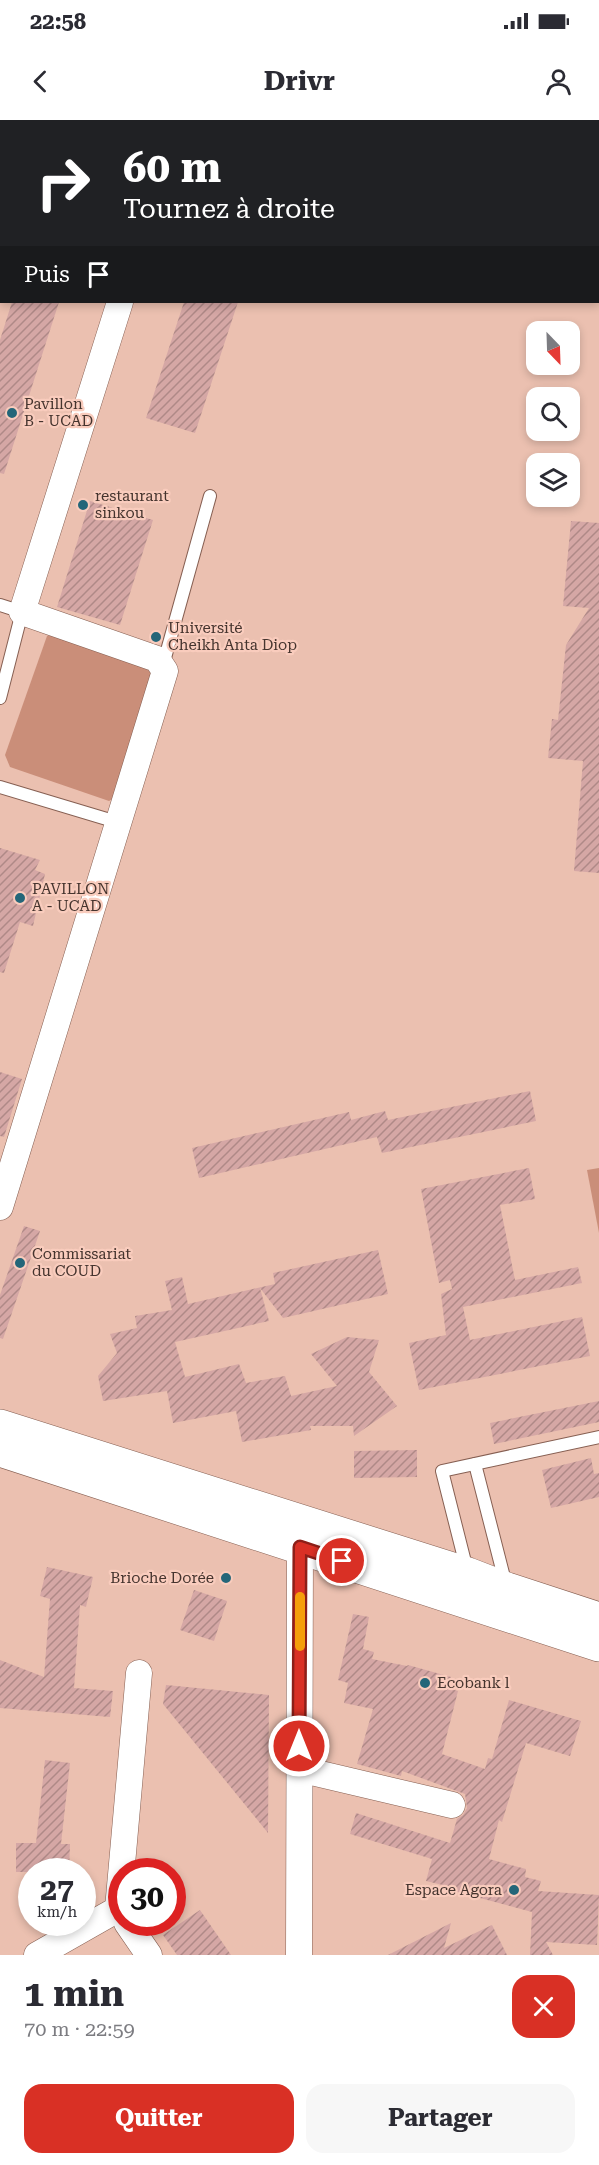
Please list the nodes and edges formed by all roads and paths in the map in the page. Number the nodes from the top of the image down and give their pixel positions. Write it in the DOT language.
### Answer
graph roads {
  1 [pos="120,303"];
  2 [pos="210,496"];
  3 [pos="11,609"];
  4 [pos="163,665"];
  5 [pos="0,698"];
  6 [pos="0,787"];
  7 [pos="120,823"];
  8 [pos="6,1169"];
  9 [pos="0,1207"];
  10 [pos="0,1426"];
  11 [pos="599,1437"];
  12 [pos="0,1450"];
  13 [pos="475,1464"];
  14 [pos="300,1547"];
  15 [pos="468,1574"];
  16 [pos="507,1590"];
  17 [pos="599,1620"];
  18 [pos="599,1645"];
  19 [pos="139,1673"];
  20 [pos="299,1769"];
  21 [pos="452,1805"];
  22 [pos="126,1858"];
  23 [pos="108,1922"];
  24 [pos="136,1936"];
  25 [pos="37,1955"];
  26 [pos="149,1955"];
  27 [pos="299,1955"];
  1 -- 3 [label="street"];
  2 -- 4 [label="lane"];
  3 -- 4 [label="street"];
  3 -- 5 [label="lane"];
  4 -- 7 [label="street"];
  6 -- 7 [label="lane"];
  7 -- 8 [label="street"];
  8 -- 9 [label="street"];
  10 -- 15 [label="main road"];
  11 -- 13 [label="lane"];
  12 -- 14 [label="main road"];
  13 -- 15 [label="lane"];
  13 -- 16 [label="lane"];
  14 -- 18 [label="main road"];
  14 -- 20 [label="street"];
  15 -- 16 [label="main road"];
  16 -- 17 [label="main road"];
  19 -- 22 [label="street"];
  20 -- 21 [label="street"];
  20 -- 27 [label="street"];
  23 -- 25 [label="street"];
  24 -- 26 [label="street"];
}
